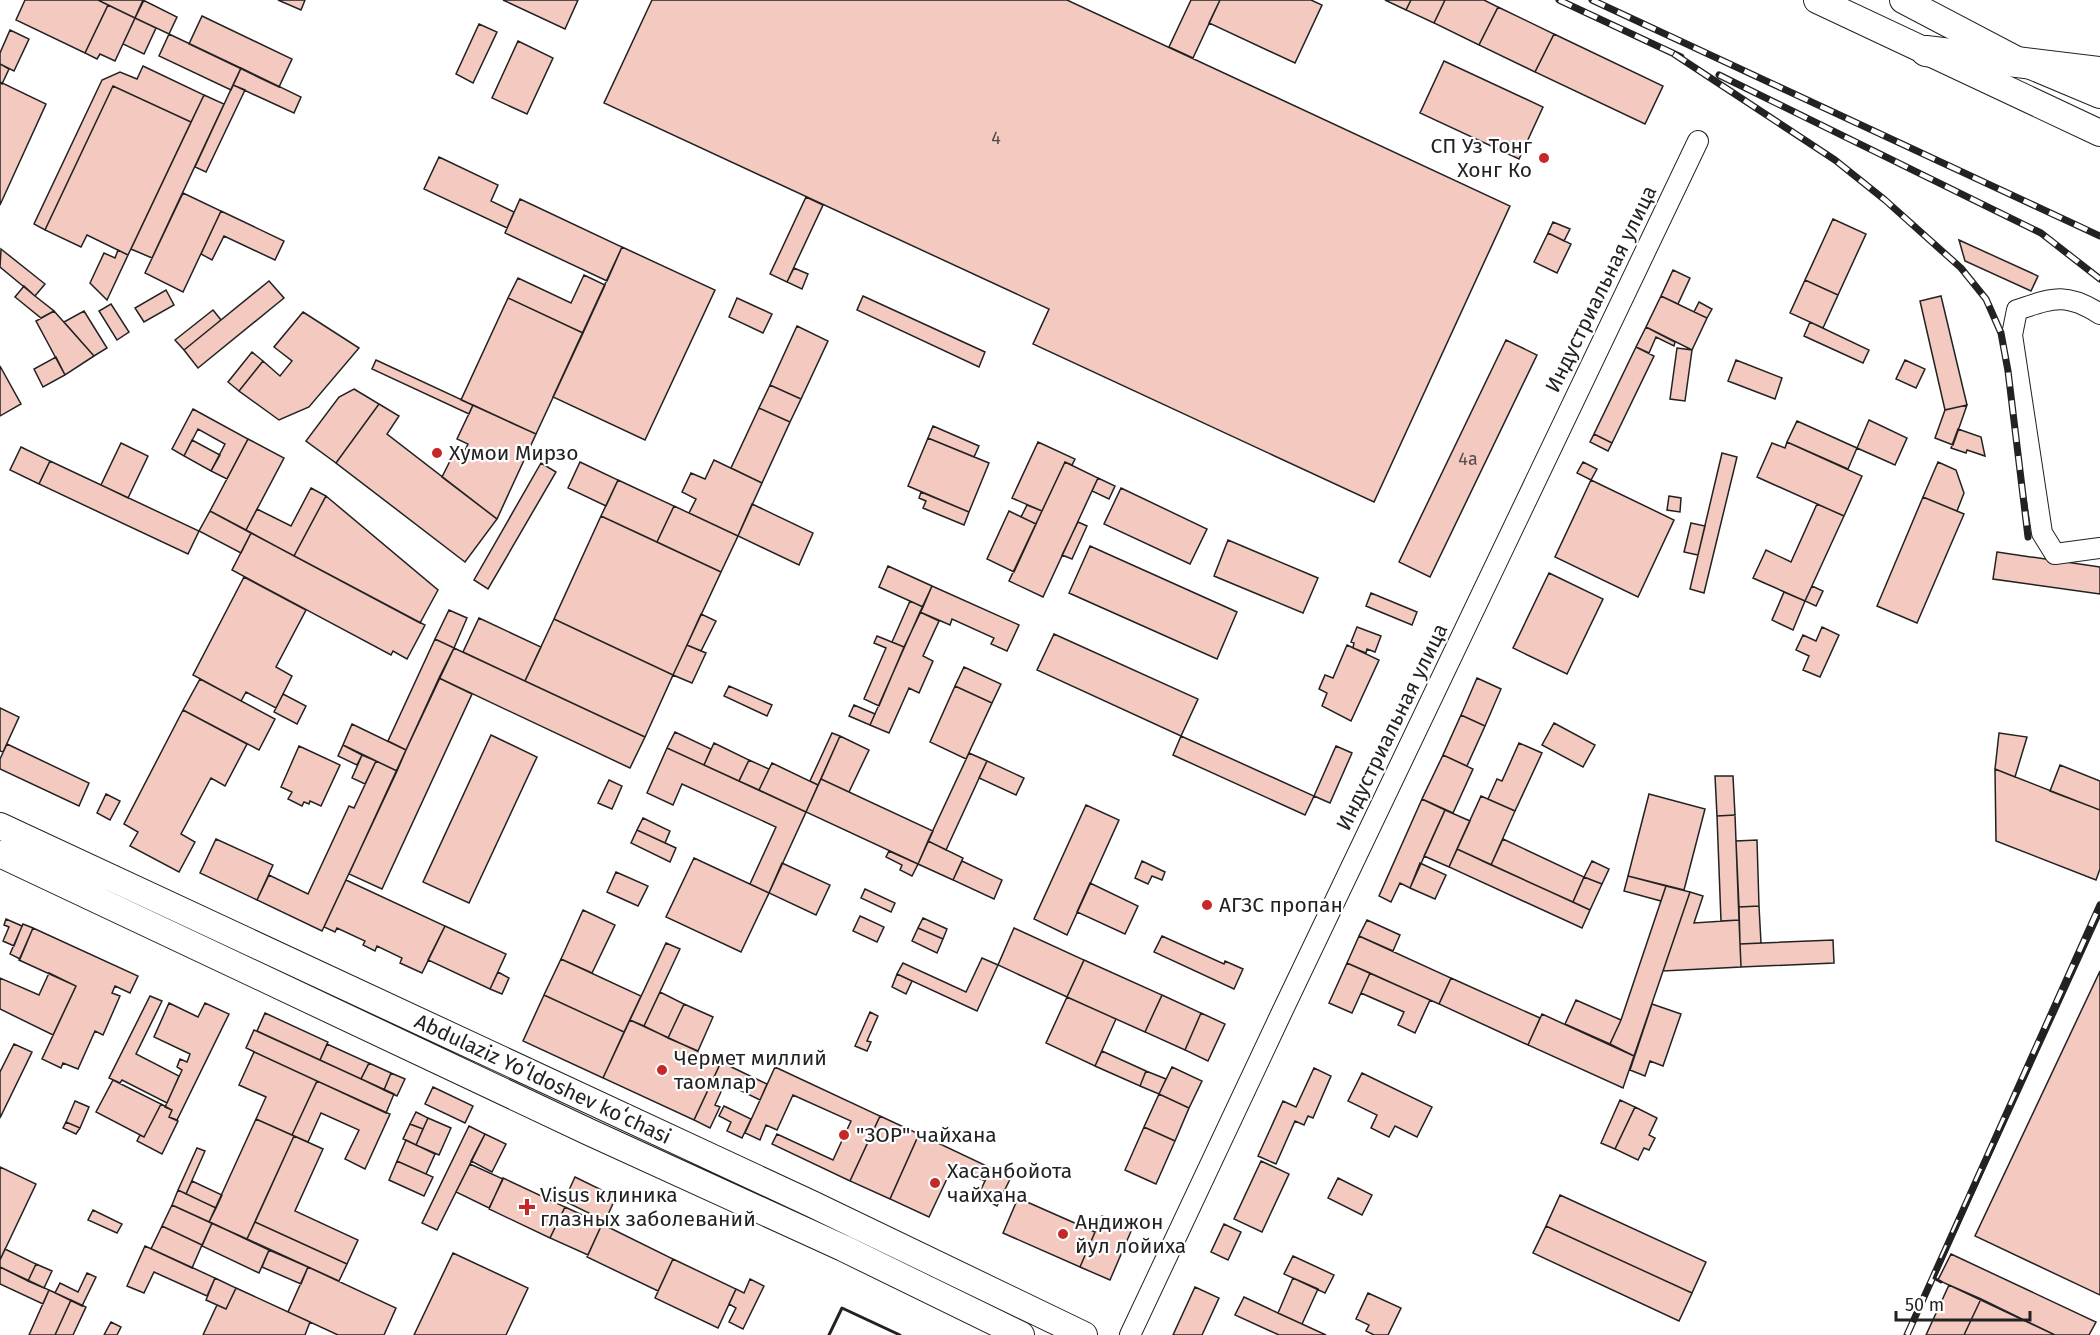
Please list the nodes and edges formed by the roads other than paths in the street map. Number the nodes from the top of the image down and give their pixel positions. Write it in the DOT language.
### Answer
graph roads {
  1 [pos="1817,0"];
  2 [pos="1903,0"];
  3 [pos="1926,51"];
  4 [pos="2019,62"];
  5 [pos="2100,72"];
  6 [pos="2100,96"];
  7 [pos="2100,133"];
  8 [pos="1698,141"];
  9 [pos="2100,314"];
  10 [pos="2100,548"];
  11 [pos="0,826"];
  12 [pos="0,854"];
  13 [pos="1020,1335"];
  14 [pos="1084,1335"];
  15 [pos="1130,1335"];
  1 -- 3 [label="main road"];
  2 -- 4 [label="main road"];
  3 -- 4 [label="highway"];
  3 -- 7 [label="main road"];
  4 -- 5 [label="highway"];
  4 -- 6 [label="main road"];
  8 -- 15 [label="street, Индустриальная улица"];
  9 -- 10 [label="street"];
  11 -- 14 [label="main road, Abdulaziz Yoʻldoshev koʻchasi"];
  12 -- 13 [label="main road, Abdulaziz Yoʻldoshev koʻchasi"];
}
